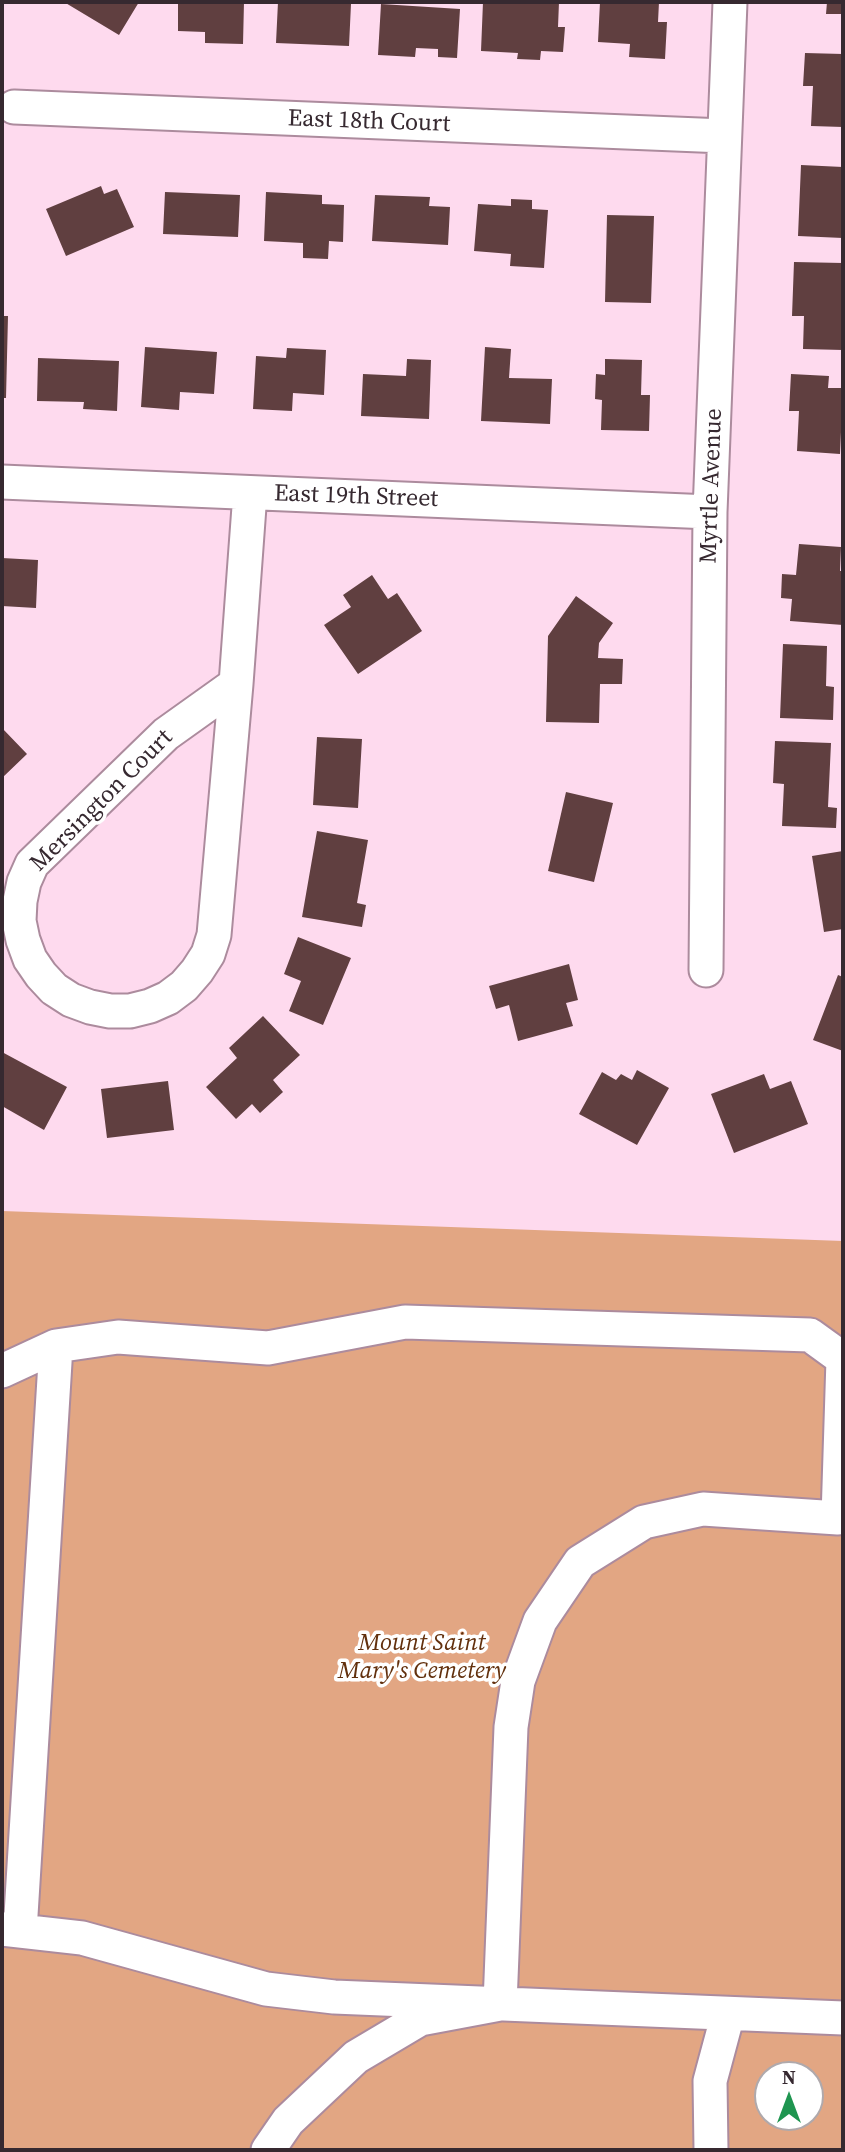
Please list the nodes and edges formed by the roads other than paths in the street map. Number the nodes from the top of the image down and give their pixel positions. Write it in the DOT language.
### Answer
graph roads {
  1 [pos="730,2"];
  2 [pos="14,107"];
  3 [pos="724,136"];
  4 [pos="2,482"];
  5 [pos="250,492"];
  6 [pos="710,512"];
  7 [pos="236,684"];
  8 [pos="706,970"];
  9 [pos="56,1346"];
  10 [pos="2,1371"];
  11 [pos="841,1518"];
  12 [pos="11,1930"];
  13 [pos="500,2004"];
  14 [pos="728,2014"];
  15 [pos="843,2018"];
  16 [pos="268,2150"];
  17 [pos="710,2150"];
  1 -- 3 [label="street, Myrtle Avenue"];
  2 -- 3 [label="street, East 18th Court"];
  3 -- 6 [label="street, Myrtle Avenue"];
  4 -- 5 [label="street, East 19th Street"];
  5 -- 6 [label="street, East 19th Street"];
  5 -- 7 [label="street, Mersington Court"];
  6 -- 8 [label="street, Myrtle Avenue"];
  7 -- 7 [label="street, Mersington Court"];
  9 -- 10 [label="street"];
  9 -- 11 [label="street"];
  9 -- 12 [label="street"];
  11 -- 13 [label="street"];
  12 -- 13 [label="street"];
  13 -- 14 [label="street"];
  13 -- 16 [label="street"];
  14 -- 15 [label="street"];
  14 -- 17 [label="street"];
}
